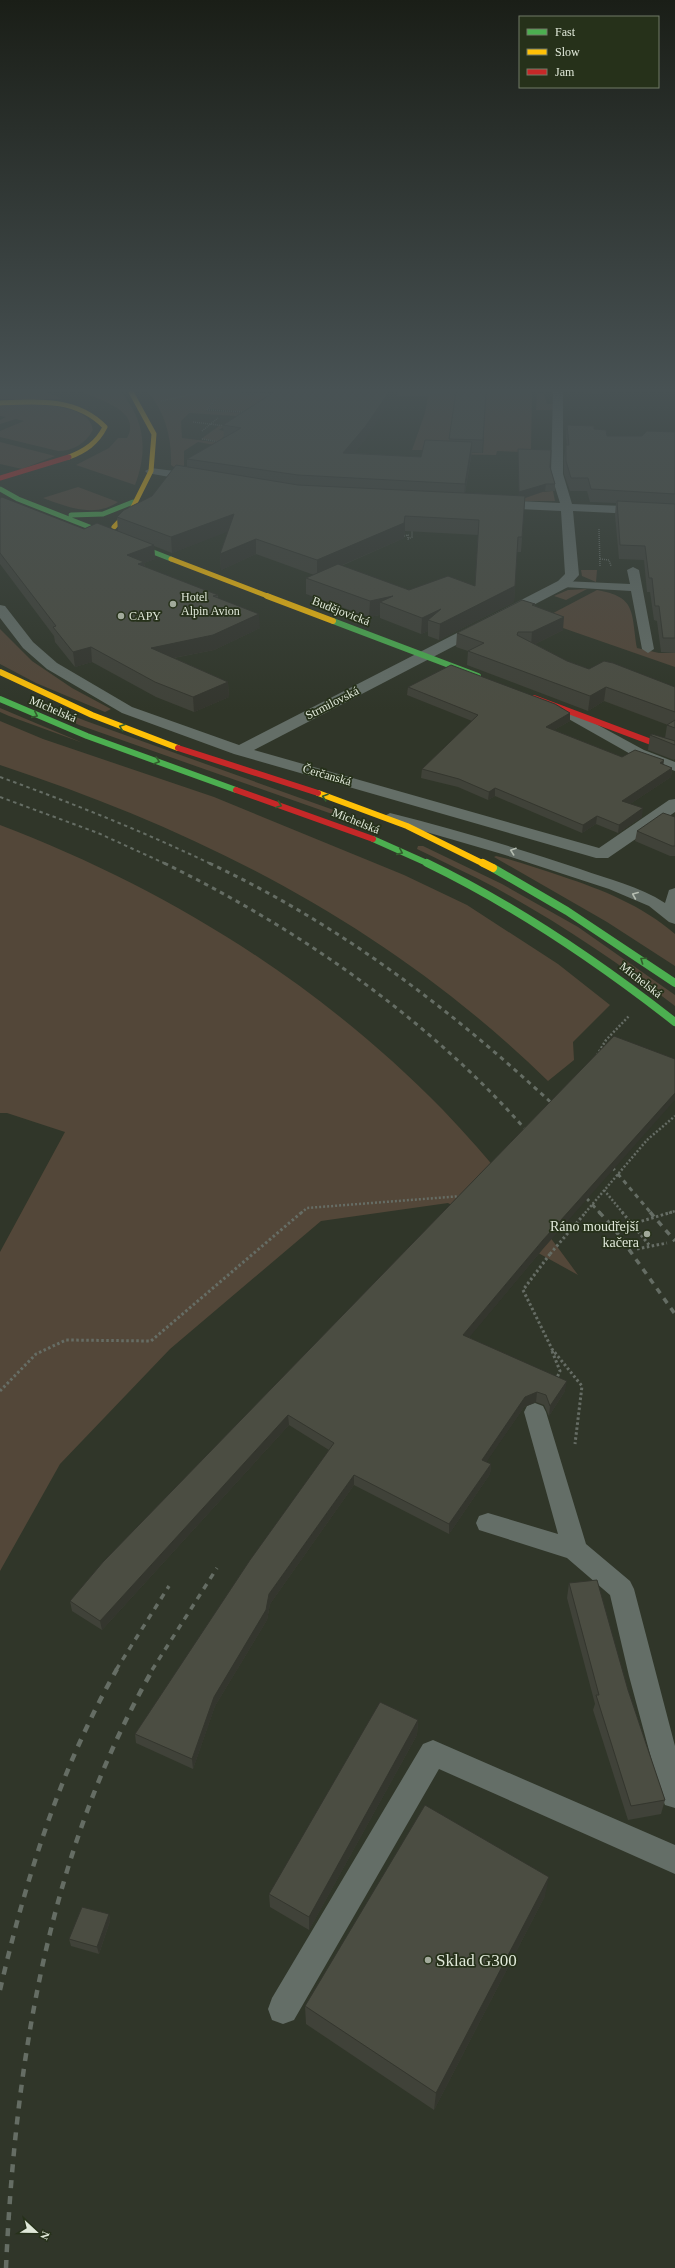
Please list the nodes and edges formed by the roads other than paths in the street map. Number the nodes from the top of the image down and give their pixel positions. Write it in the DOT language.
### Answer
graph roads {
  1 [pos="15,498"];
  2 [pos="564,498"];
  3 [pos="137,499"];
  4 [pos="481,504"];
  5 [pos="567,507"];
  6 [pos="675,512"];
  7 [pos="56,514"];
  8 [pos="108,534"];
  9 [pos="633,570"];
  10 [pos="563,584"];
  11 [pos="637,588"];
  12 [pos="0,609"];
  13 [pos="648,649"];
  14 [pos="424,655"];
  15 [pos="0,672"];
  16 [pos="488,680"];
  17 [pos="523,693"];
  18 [pos="0,699"];
  19 [pos="558,707"];
  20 [pos="240,751"];
  21 [pos="675,751"];
  22 [pos="675,767"];
  23 [pos="675,804"];
  24 [pos="375,813"];
  25 [pos="675,893"];
  26 [pos="672,916"];
  27 [pos="675,983"];
  28 [pos="675,1022"];
  29 [pos="535,1412"];
  30 [pos="488,1523"];
  31 [pos="575,1550"];
  32 [pos="675,1795"];
  33 [pos="675,1860"];
  34 [pos="283,2009"];
  1 -- 7 [label="main road, Budějovická"];
  2 -- 5 [label="street"];
  3 -- 7 [label="main road"];
  3 -- 8 [label="main road"];
  4 -- 5 [label="street"];
  5 -- 6 [label="street"];
  5 -- 10 [label="street"];
  7 -- 8 [label="main road, Budějovická"];
  8 -- 14 [label="main road, Budějovická"];
  9 -- 11 [label="lane"];
  10 -- 11 [label="lane"];
  10 -- 14 [label="street, Strmilovská"];
  11 -- 13 [label="lane"];
  12 -- 20 [label="street, Čerčanská"];
  14 -- 16 [label="main road, Budějovická"];
  14 -- 20 [label="street, Strmilovská"];
  24 -- 15 [label="main road, Michelská, one-way"];
  17 -- 19 [label="main road"];
  18 -- 28 [label="main road, Michelská, one-way"];
  19 -- 21 [label="main road"];
  19 -- 22 [label="lane"];
  20 -- 23 [label="street, Čerčanská"];
  26 -- 24 [label="lane, one-way"];
  27 -- 24 [label="main road, Michelská, one-way"];
  25 -- 26 [label="lane"];
  29 -- 31 [label="lane"];
  30 -- 31 [label="lane"];
  31 -- 32 [label="lane"];
  33 -- 34 [label="lane"];
}
